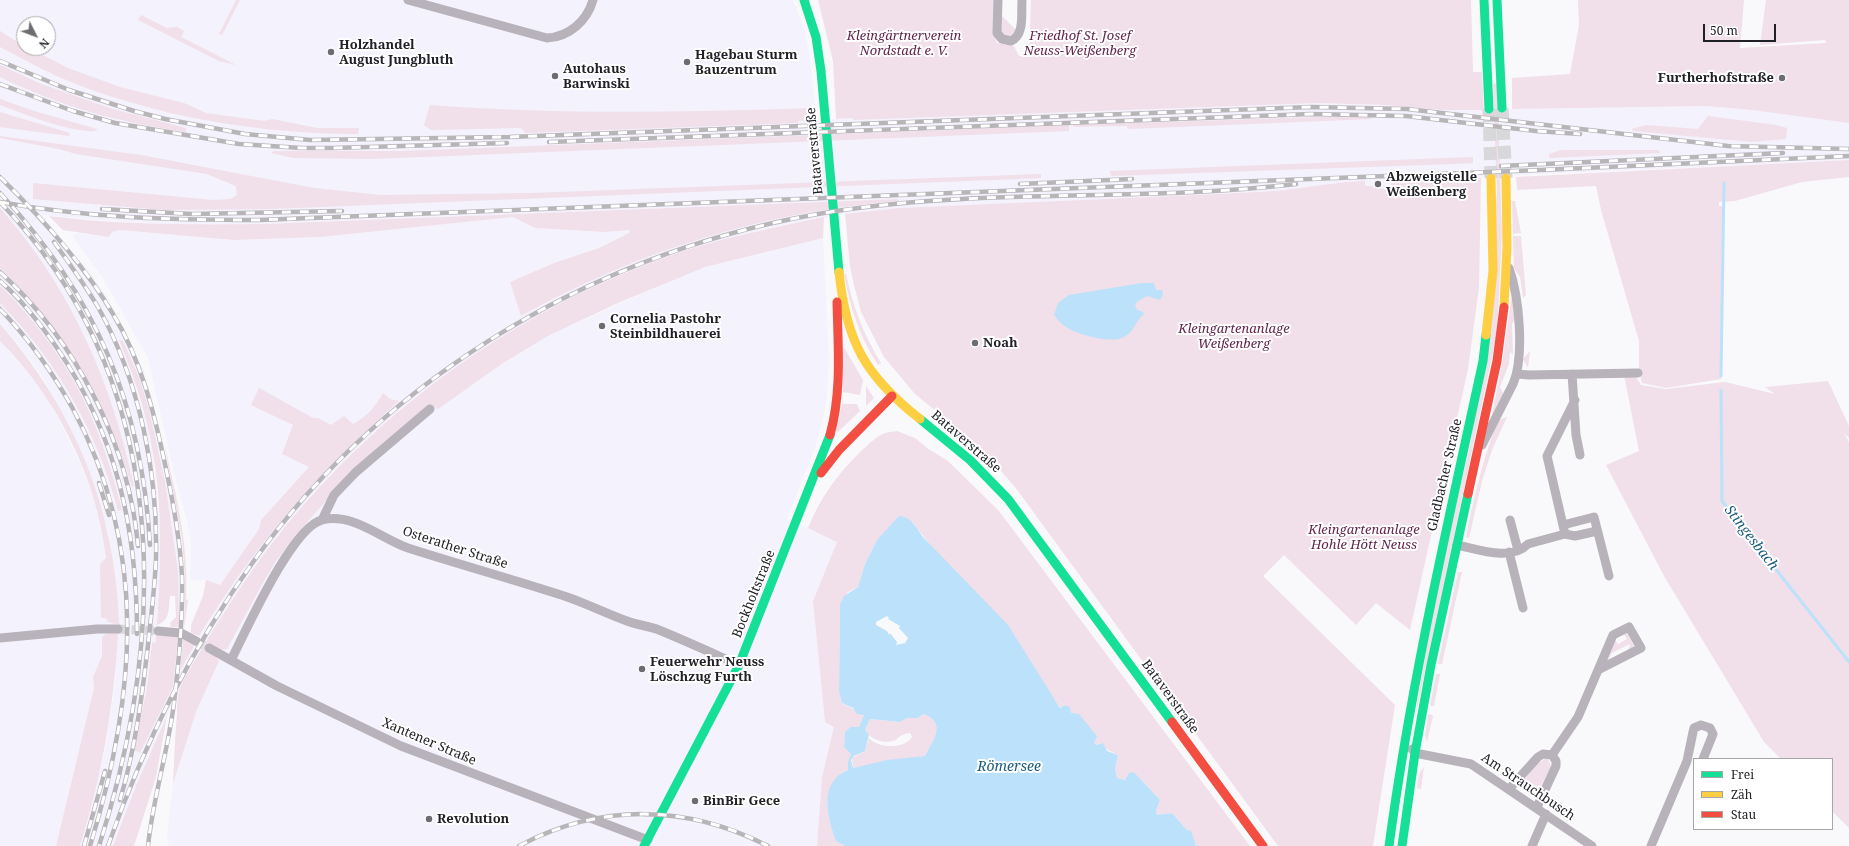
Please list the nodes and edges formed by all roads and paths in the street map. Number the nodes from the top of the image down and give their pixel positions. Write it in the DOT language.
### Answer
graph roads {
  1 [pos="408,0"];
  2 [pos="593,0"];
  3 [pos="804,0"];
  4 [pos="998,0"];
  5 [pos="1022,0"];
  6 [pos="1484,0"];
  7 [pos="1497,0"];
  8 [pos="1502,108"];
  9 [pos="1489,109"];
  10 [pos="1492,178"];
  11 [pos="1506,178"];
  12 [pos="1508,265"];
  13 [pos="839,274"];
  14 [pos="1638,372"];
  15 [pos="1518,374"];
  16 [pos="1572,374"];
  17 [pos="892,396"];
  18 [pos="1574,400"];
  19 [pos="430,409"];
  20 [pos="1580,454"];
  21 [pos="1477,456"];
  22 [pos="806,498"];
  23 [pos="322,520"];
  24 [pos="1510,520"];
  25 [pos="1564,529"];
  26 [pos="1597,531"];
  27 [pos="1457,545"];
  28 [pos="1513,551"];
  29 [pos="1608,576"];
  30 [pos="1523,608"];
  31 [pos="118,629"];
  32 [pos="158,631"];
  33 [pos="0,638"];
  34 [pos="196,641"];
  35 [pos="209,648"];
  36 [pos="231,660"];
  37 [pos="738,665"];
  38 [pos="1598,670"];
  39 [pos="1409,713"];
  40 [pos="1415,753"];
  41 [pos="1552,755"];
  42 [pos="1703,758"];
  43 [pos="1691,762"];
  44 [pos="1509,789"];
  45 [pos="1537,808"];
  46 [pos="1546,814"];
  47 [pos="646,843"];
  48 [pos="1263,846"];
  49 [pos="1389,846"];
  50 [pos="1402,846"];
  51 [pos="1532,846"];
  52 [pos="1592,846"];
  53 [pos="1651,846"];
  1 -- 2 [label="street"];
  3 -- 13 [label="street, Bataverstraße"];
  4 -- 5 [label="street"];
  6 -- 9 [label="street"];
  7 -- 8 [label="street"];
  10 -- 39 [label="street, Gladbacher Straße"];
  11 -- 12 [label="street, Gladbacher Straße"];
  12 -- 15 [label="street, Gladbacher Straße"];
  12 -- 21 [label="street, Gladbacher Straße"];
  13 -- 17 [label="street, Bataverstraße"];
  13 -- 22 [label="street, Bockholtstraße"];
  14 -- 16 [label="street"];
  15 -- 16 [label="street"];
  15 -- 21 [label="street, Gladbacher Straße"];
  16 -- 18 [label="street"];
  17 -- 22 [label="street, Bockholtstraße"];
  17 -- 48 [label="street, Bataverstraße"];
  18 -- 20 [label="street"];
  18 -- 25 [label="street"];
  19 -- 23 [label="street"];
  21 -- 27 [label="street, Gladbacher Straße"];
  22 -- 37 [label="street, Bockholtstraße"];
  23 -- 36 [label="street"];
  23 -- 37 [label="street, Osterather Straße"];
  24 -- 28 [label="street"];
  25 -- 26 [label="street"];
  25 -- 26 [label="street"];
  25 -- 28 [label="street"];
  26 -- 29 [label="street"];
  27 -- 28 [label="street"];
  27 -- 40 [label="street, Gladbacher Straße"];
  28 -- 30 [label="street"];
  31 -- 33 [label="street"];
  32 -- 34 [label="street"];
  35 -- 36 [label="street, Xantener Straße"];
  36 -- 47 [label="street, Xantener Straße"];
  37 -- 47 [label="street, Bockholtstraße"];
  38 -- 38 [label="street"];
  38 -- 41 [label="street"];
  39 -- 40 [label="street"];
  39 -- 49 [label="street, Gladbacher Straße"];
  40 -- 44 [label="street, Am Strauchbusch"];
  40 -- 50 [label="street, Gladbacher Straße"];
  41 -- 44 [label="street"];
  41 -- 45 [label="street"];
  42 -- 43 [label="street"];
  43 -- 53 [label="street"];
  44 -- 45 [label="street, Am Strauchbusch"];
  45 -- 46 [label="street, Am Strauchbusch"];
  46 -- 51 [label="street"];
  46 -- 52 [label="street, Am Strauchbusch"];
}
